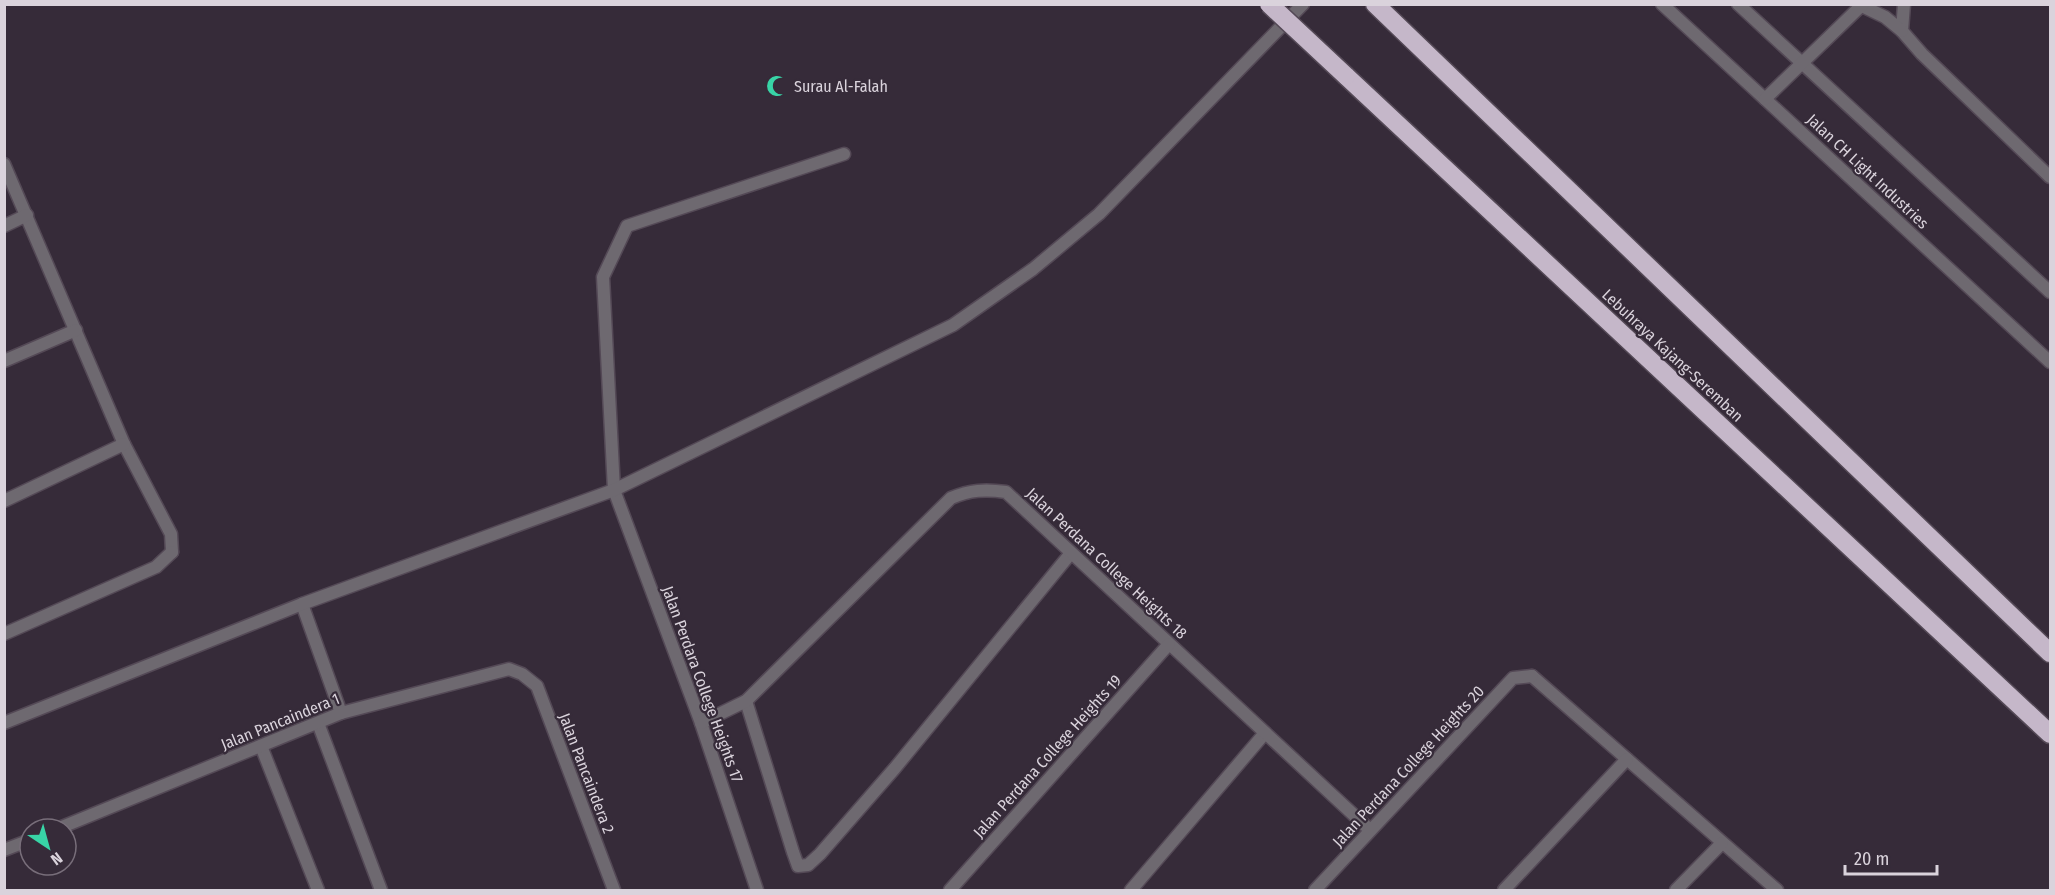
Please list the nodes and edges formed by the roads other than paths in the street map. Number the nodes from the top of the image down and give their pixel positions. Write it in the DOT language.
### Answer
graph roads {
  1 [pos="1269,4"];
  2 [pos="1303,4"];
  3 [pos="1375,4"];
  4 [pos="1662,4"];
  5 [pos="1738,4"];
  6 [pos="1904,4"];
  7 [pos="1862,5"];
  8 [pos="1902,31"];
  9 [pos="1802,63"];
  10 [pos="1765,99"];
  11 [pos="844,154"];
  12 [pos="4,164"];
  13 [pos="2050,177"];
  14 [pos="27,215"];
  15 [pos="4,226"];
  16 [pos="2050,292"];
  17 [pos="76,330"];
  18 [pos="4,362"];
  19 [pos="2050,362"];
  20 [pos="124,444"];
  21 [pos="614,490"];
  22 [pos="4,501"];
  23 [pos="1071,553"];
  24 [pos="302,604"];
  25 [pos="4,634"];
  26 [pos="1169,644"];
  27 [pos="2050,653"];
  28 [pos="522,674"];
  29 [pos="746,701"];
  30 [pos="341,713"];
  31 [pos="4,723"];
  32 [pos="318,723"];
  33 [pos="701,723"];
  34 [pos="1265,733"];
  35 [pos="2050,734"];
  36 [pos="261,746"];
  37 [pos="1627,759"];
  38 [pos="78,820"];
  39 [pos="1370,830"];
  40 [pos="1722,843"];
  41 [pos="318,891"];
  42 [pos="381,891"];
  43 [pos="614,891"];
  44 [pos="757,891"];
  45 [pos="950,891"];
  46 [pos="1131,891"];
  47 [pos="1315,891"];
  48 [pos="1504,891"];
  49 [pos="1676,891"];
  50 [pos="1776,891"];
  1 -- 35 [label="highway, Lebuhraya Kajang-Seremban, bridge"];
  2 -- 21 [label="street"];
  3 -- 27 [label="highway"];
  4 -- 10 [label="street, Jalan CH Light Industries"];
  5 -- 9 [label="street, Jalan CH Light Industries"];
  6 -- 8 [label="street"];
  7 -- 8 [label="street"];
  7 -- 9 [label="street"];
  8 -- 13 [label="street"];
  9 -- 10 [label="street"];
  9 -- 16 [label="street, Jalan CH Light Industries"];
  10 -- 19 [label="street, Jalan CH Light Industries"];
  11 -- 21 [label="street, Jalan Perdara College Heights 17"];
  12 -- 14 [label="street"];
  14 -- 15 [label="street"];
  14 -- 17 [label="street"];
  17 -- 18 [label="street"];
  17 -- 20 [label="street"];
  20 -- 22 [label="street"];
  20 -- 25 [label="street"];
  21 -- 24 [label="street"];
  21 -- 33 [label="street, Jalan Perdara College Heights 17"];
  23 -- 26 [label="street, Jalan Perdana College Heights 18"];
  23 -- 29 [label="street, Jalan Perdana College Heights 18"];
  23 -- 29 [label="street"];
  24 -- 30 [label="street"];
  24 -- 31 [label="street"];
  26 -- 34 [label="street, Jalan Perdana College Heights 18"];
  26 -- 45 [label="street, Jalan Perdana College Heights 19"];
  28 -- 30 [label="street, Jalan Pancaindera 1"];
  28 -- 43 [label="street, Jalan Pancaindera 2"];
  29 -- 33 [label="street, Jalan Perdana College Heights 18"];
  30 -- 32 [label="street, Jalan Pancaindera 1"];
  32 -- 36 [label="street, Jalan Pancaindera 1"];
  32 -- 42 [label="street"];
  33 -- 44 [label="street, Jalan Perdara College Heights 17"];
  34 -- 39 [label="street, Jalan Perdana College Heights 18"];
  34 -- 46 [label="street"];
  36 -- 38 [label="street, Jalan Pancaindera 1"];
  36 -- 41 [label="street"];
  37 -- 39 [label="street, Jalan Perdana College Heights 20"];
  37 -- 40 [label="street"];
  37 -- 48 [label="street"];
  39 -- 47 [label="street, Jalan Perdana College Heights 20"];
  40 -- 49 [label="street"];
  40 -- 50 [label="street"];
}
